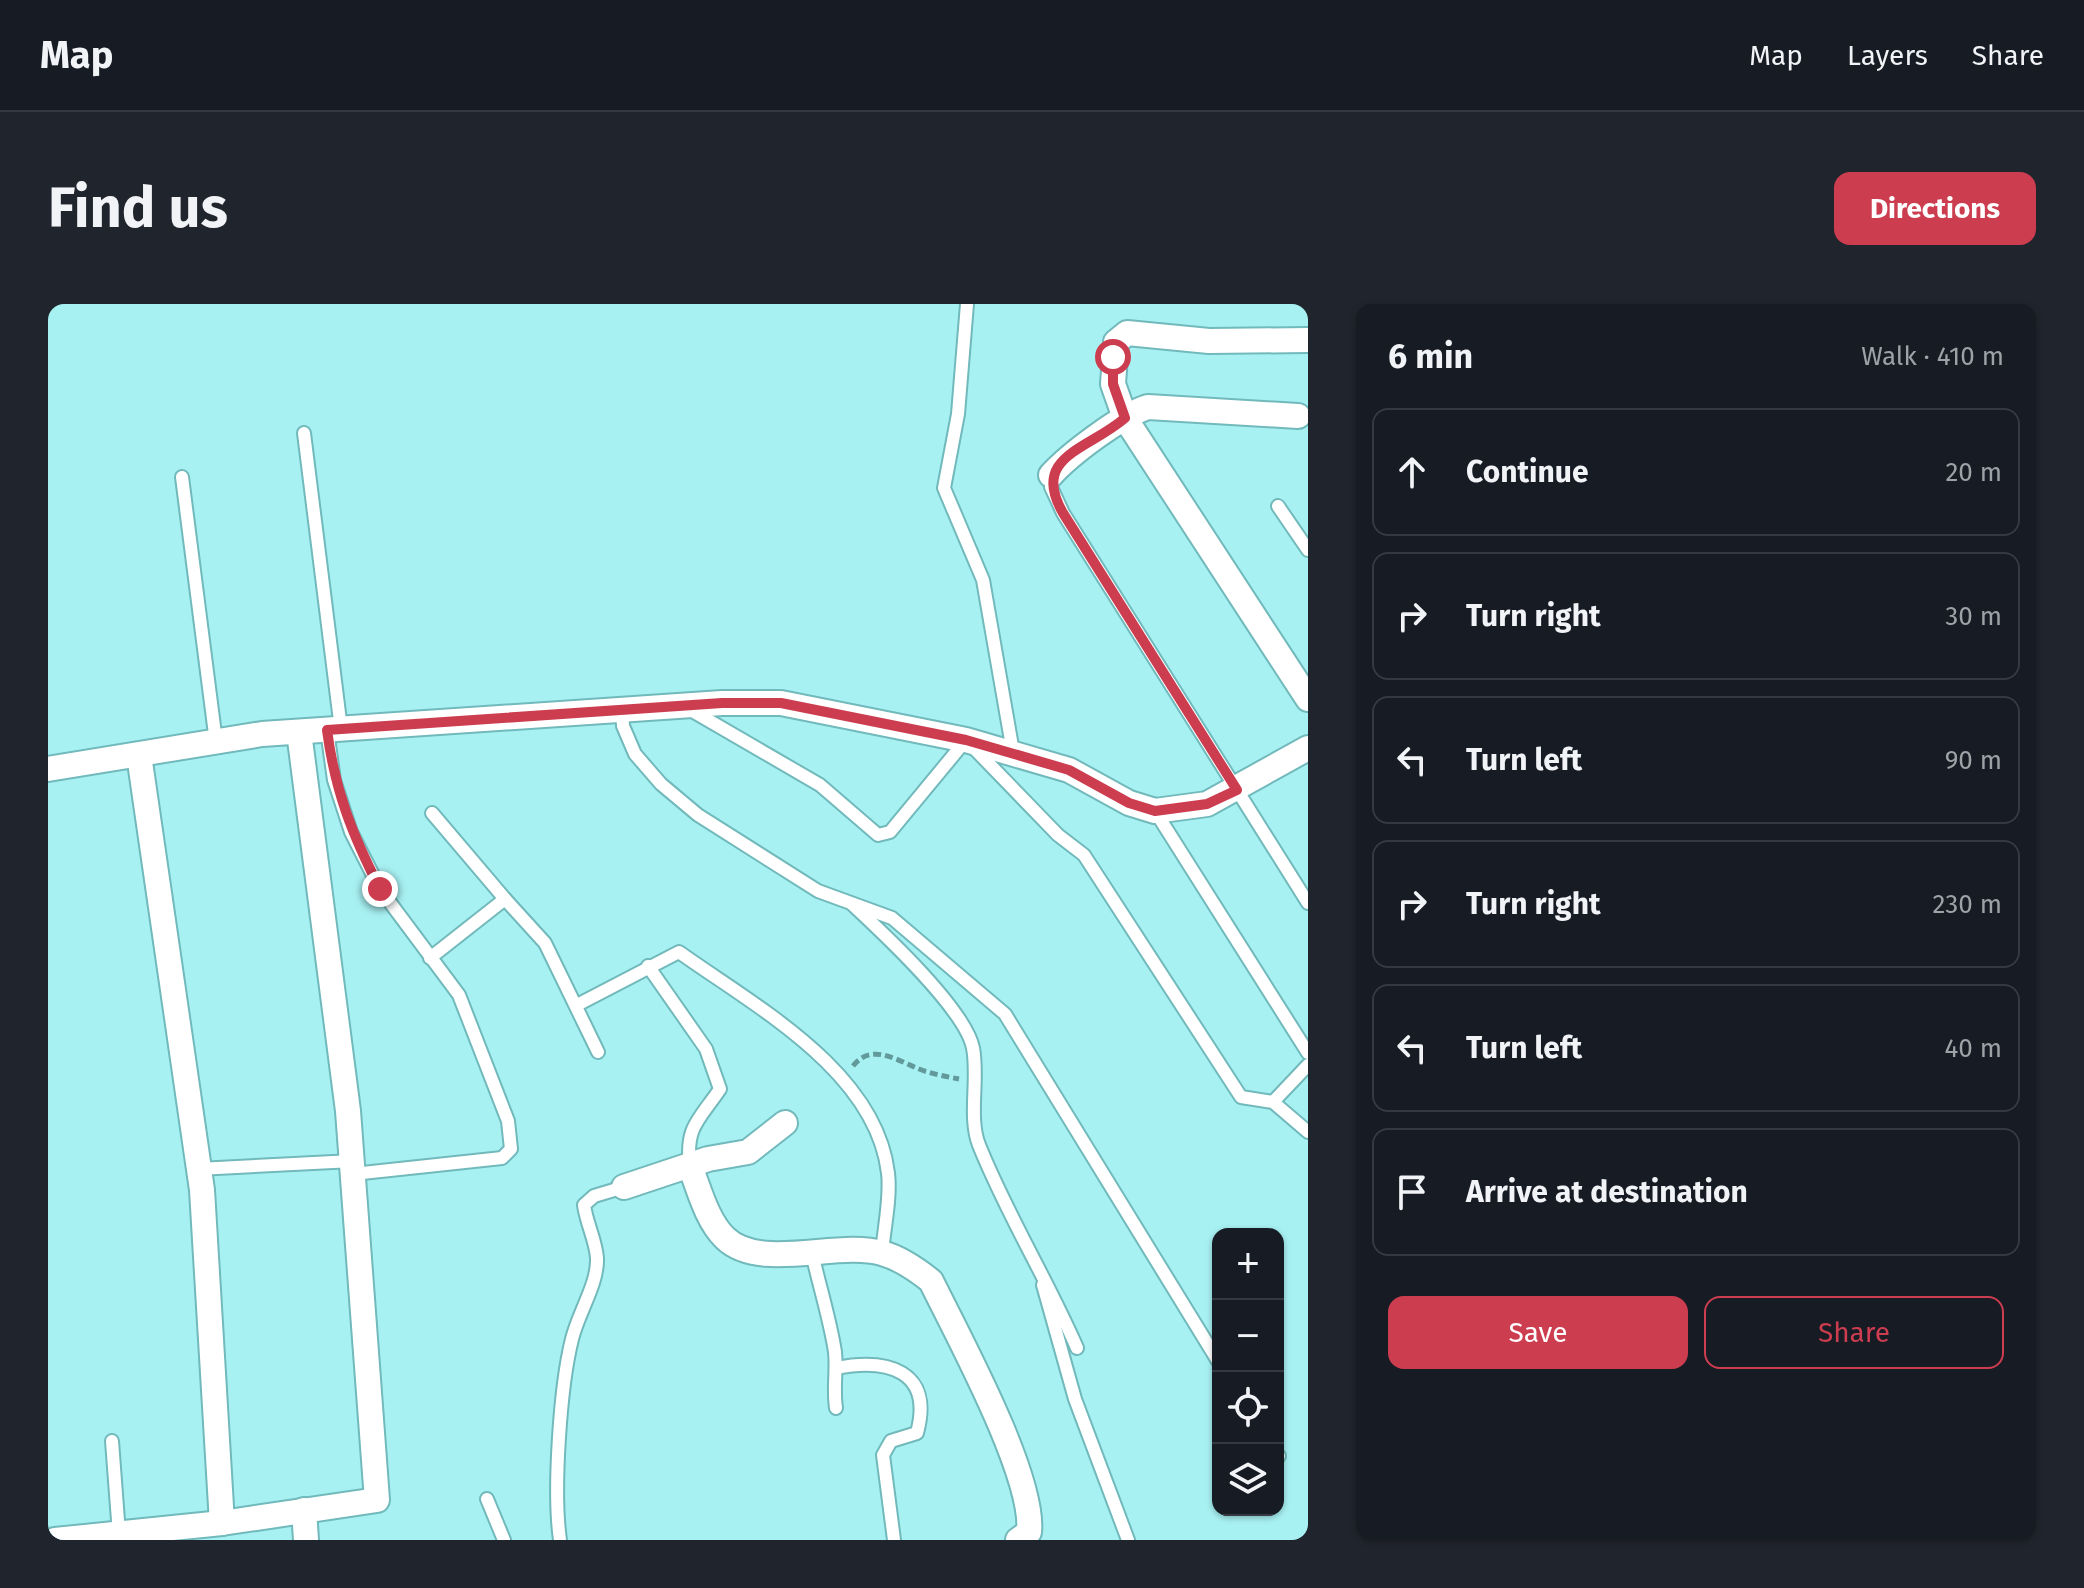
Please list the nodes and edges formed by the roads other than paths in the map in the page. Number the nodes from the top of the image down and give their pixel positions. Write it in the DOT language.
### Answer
graph roads {
  1 [pos="967,304"];
  2 [pos="1308,340"];
  3 [pos="1298,416"];
  4 [pos="1125,418"];
  5 [pos="304,433"];
  6 [pos="1051,475"];
  7 [pos="182,477"];
  8 [pos="1278,506"];
  9 [pos="1308,550"];
  10 [pos="1308,699"];
  11 [pos="682,706"];
  12 [pos="622,711"];
  13 [pos="334,729"];
  14 [pos="299,732"];
  15 [pos="966,740"];
  16 [pos="216,742"];
  17 [pos="1308,748"];
  18 [pos="1013,752"];
  19 [pos="139,755"];
  20 [pos="48,769"];
  21 [pos="1237,790"];
  22 [pos="1155,811"];
  23 [pos="432,813"];
  24 [pos="505,899"];
  25 [pos="1308,903"];
  26 [pos="853,904"];
  27 [pos="430,958"];
  28 [pos="648,966"];
  29 [pos="577,1005"];
  30 [pos="598,1052"];
  31 [pos="1308,1053"];
  32 [pos="1308,1065"];
  33 [pos="1273,1102"];
  34 [pos="785,1123"];
  35 [pos="1308,1132"];
  36 [pos="690,1166"];
  37 [pos="353,1167"];
  38 [pos="198,1169"];
  39 [pos="624,1187"];
  40 [pos="812,1253"];
  41 [pos="882,1253"];
  42 [pos="1040,1273"];
  43 [pos="1077,1348"];
  44 [pos="1212,1351"];
  45 [pos="836,1368"];
  46 [pos="836,1408"];
  47 [pos="112,1441"];
  48 [pos="487,1499"];
  49 [pos="304,1510"];
  50 [pos="222,1523"];
  51 [pos="119,1534"];
  52 [pos="55,1540"];
  53 [pos="306,1540"];
  54 [pos="504,1540"];
  55 [pos="560,1540"];
  56 [pos="894,1540"];
  57 [pos="1018,1540"];
  58 [pos="1128,1540"];
  1 -- 18 [label="lane"];
  2 -- 4 [label="street"];
  3 -- 4 [label="street"];
  4 -- 6 [label="street"];
  4 -- 10 [label="street"];
  5 -- 13 [label="lane"];
  6 -- 21 [label="lane"];
  7 -- 16 [label="lane"];
  8 -- 9 [label="lane"];
  11 -- 12 [label="street"];
  11 -- 15 [label="street"];
  11 -- 15 [label="lane"];
  12 -- 13 [label="street"];
  12 -- 26 [label="lane"];
  13 -- 14 [label="street"];
  13 -- 27 [label="lane"];
  14 -- 16 [label="street"];
  14 -- 37 [label="street"];
  15 -- 18 [label="street"];
  15 -- 33 [label="lane"];
  16 -- 19 [label="street"];
  17 -- 21 [label="street"];
  18 -- 22 [label="street"];
  19 -- 20 [label="street"];
  19 -- 38 [label="street"];
  21 -- 22 [label="street"];
  21 -- 25 [label="lane"];
  22 -- 31 [label="lane"];
  23 -- 24 [label="lane"];
  24 -- 27 [label="lane"];
  24 -- 29 [label="lane"];
  26 -- 42 [label="lane"];
  26 -- 44 [label="lane"];
  27 -- 37 [label="lane"];
  28 -- 29 [label="lane"];
  28 -- 36 [label="lane"];
  28 -- 41 [label="lane"];
  29 -- 30 [label="lane"];
  32 -- 33 [label="lane"];
  33 -- 35 [label="lane"];
  34 -- 36 [label="street"];
  36 -- 39 [label="street"];
  36 -- 40 [label="street"];
  37 -- 38 [label="lane"];
  37 -- 49 [label="street"];
  38 -- 50 [label="street"];
  39 -- 55 [label="lane"];
  40 -- 41 [label="street"];
  40 -- 45 [label="lane"];
  41 -- 57 [label="street"];
  42 -- 43 [label="lane"];
  42 -- 58 [label="lane"];
  45 -- 46 [label="lane"];
  45 -- 56 [label="lane"];
  47 -- 51 [label="lane"];
  48 -- 54 [label="lane"];
  49 -- 50 [label="street"];
  49 -- 53 [label="street"];
  50 -- 51 [label="street"];
  51 -- 52 [label="street"];
}
